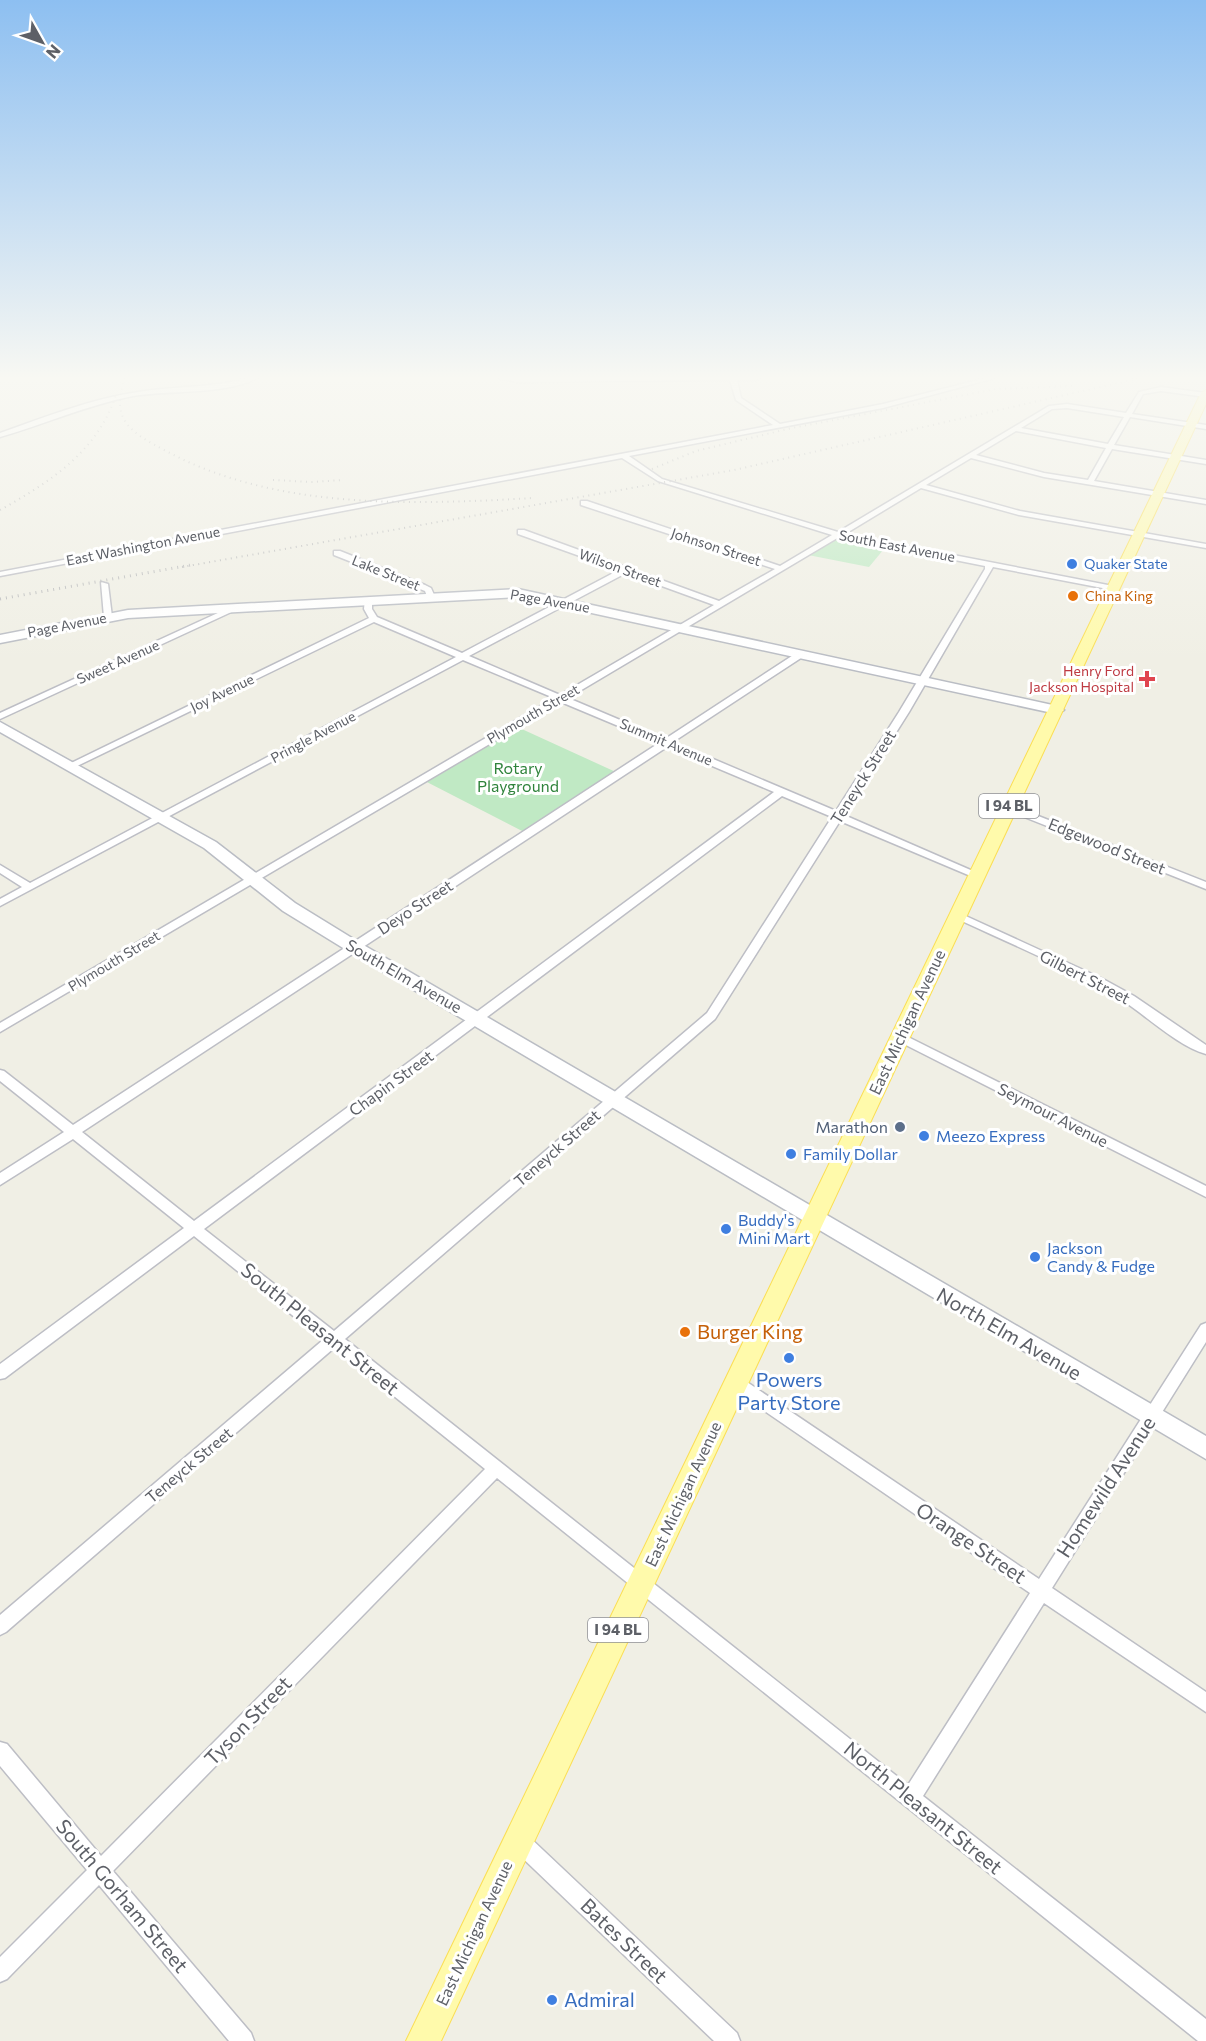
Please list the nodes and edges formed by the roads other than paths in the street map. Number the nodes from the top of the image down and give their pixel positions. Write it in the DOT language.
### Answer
graph roads {
  1 [pos="527,473"];
  2 [pos="650,473"];
  3 [pos="942,473"];
  4 [pos="1040,473"];
  5 [pos="1095,473"];
  6 [pos="1168,473"];
  7 [pos="1090,482"];
  8 [pos="921,486"];
  9 [pos="1158,494"];
  10 [pos="1206,502"];
  11 [pos="584,503"];
  12 [pos="521,532"];
  13 [pos="1139,534"];
  14 [pos="838,535"];
  15 [pos="1206,546"];
  16 [pos="337,553"];
  17 [pos="989,564"];
  18 [pos="780,568"];
  19 [pos="625,570"];
  20 [pos="0,574"];
  21 [pos="104,584"];
  22 [pos="1113,588"];
  23 [pos="431,597"];
  24 [pos="368,600"];
  25 [pos="565,602"];
  26 [pos="719,604"];
  27 [pos="236,608"];
  28 [pos="108,616"];
  29 [pos="374,619"];
  30 [pos="679,628"];
  31 [pos="0,639"];
  32 [pos="801,654"];
  33 [pos="465,656"];
  34 [pos="921,680"];
  35 [pos="561,697"];
  36 [pos="1057,710"];
  37 [pos="0,716"];
  38 [pos="0,726"];
  39 [pos="666,742"];
  40 [pos="70,766"];
  41 [pos="781,792"];
  42 [pos="1008,807"];
  43 [pos="838,816"];
  44 [pos="162,818"];
  45 [pos="0,868"];
  46 [pos="977,875"];
  47 [pos="253,879"];
  48 [pos="1206,885"];
  49 [pos="30,887"];
  50 [pos="0,903"];
  51 [pos="957,915"];
  52 [pos="354,947"];
  53 [pos="478,1019"];
  54 [pos="0,1028"];
  55 [pos="900,1037"];
  56 [pos="1206,1050"];
  57 [pos="0,1074"];
  58 [pos="613,1100"];
  59 [pos="72,1132"];
  60 [pos="0,1180"];
  61 [pos="1206,1192"];
  62 [pos="813,1219"];
  63 [pos="194,1229"];
  64 [pos="1206,1329"];
  65 [pos="334,1341"];
  66 [pos="0,1373"];
  67 [pos="735,1383"];
  68 [pos="1152,1416"];
  69 [pos="1206,1448"];
  70 [pos="495,1469"];
  71 [pos="641,1583"];
  72 [pos="1040,1590"];
  73 [pos="0,1626"];
  74 [pos="1206,1703"];
  75 [pos="0,1751"];
  76 [pos="911,1798"];
  77 [pos="519,1840"];
  78 [pos="102,1870"];
  79 [pos="0,1972"];
  80 [pos="1206,2033"];
  81 [pos="243,2041"];
  82 [pos="423,2041"];
  83 [pos="729,2041"];
  1 -- 20 [label="street, East Washington Avenue"];
  2 -- 14 [label="street, South East Avenue"];
  3 -- 8 [label="street, Plymouth Street"];
  4 -- 7 [label="street"];
  5 -- 7 [label="street"];
  6 -- 9 [label="main road, East Michigan Avenue / I 94 BL"];
  7 -- 9 [label="street"];
  8 -- 13 [label="street"];
  8 -- 14 [label="street, Plymouth Street"];
  9 -- 10 [label="street"];
  9 -- 13 [label="main road, East Michigan Avenue / I 94 BL"];
  11 -- 18 [label="street, Johnson Street"];
  12 -- 19 [label="street, Wilson Street"];
  13 -- 15 [label="street"];
  13 -- 22 [label="main road, East Michigan Avenue / I 94 BL"];
  14 -- 17 [label="street, South East Avenue"];
  14 -- 18 [label="street, Plymouth Street"];
  16 -- 23 [label="street, Lake Street"];
  17 -- 22 [label="street, South East Avenue"];
  17 -- 34 [label="street, Teneyck Street"];
  18 -- 26 [label="street, Plymouth Street"];
  19 -- 25 [label="street, Pringle Avenue"];
  19 -- 26 [label="street, Wilson Street"];
  21 -- 28 [label="street"];
  22 -- 36 [label="main road, East Michigan Avenue / I 94 BL"];
  23 -- 24 [label="street, Page Avenue"];
  23 -- 25 [label="street, Page Avenue"];
  24 -- 27 [label="street, Page Avenue"];
  24 -- 29 [label="street"];
  25 -- 30 [label="street, Page Avenue"];
  25 -- 33 [label="street, Pringle Avenue"];
  26 -- 30 [label="street, Plymouth Street"];
  27 -- 28 [label="street, Page Avenue"];
  27 -- 37 [label="street, Sweet Avenue"];
  28 -- 31 [label="street, Page Avenue"];
  29 -- 33 [label="street, Summit Avenue"];
  29 -- 40 [label="street, Joy Avenue"];
  30 -- 32 [label="street, Page Avenue"];
  30 -- 35 [label="street, Plymouth Street"];
  32 -- 34 [label="street, Page Avenue"];
  32 -- 39 [label="street, Deyo Street"];
  33 -- 35 [label="street, Summit Avenue"];
  33 -- 44 [label="street, Pringle Avenue"];
  34 -- 36 [label="street, Page Avenue"];
  34 -- 43 [label="street, Teneyck Street"];
  35 -- 39 [label="street, Summit Avenue"];
  35 -- 47 [label="street, Plymouth Street"];
  36 -- 42 [label="main road, East Michigan Avenue / I 94 BL"];
  38 -- 40 [label="street, South Elm Avenue"];
  39 -- 41 [label="street, Summit Avenue"];
  39 -- 52 [label="street, Deyo Street"];
  40 -- 44 [label="street, South Elm Avenue"];
  41 -- 43 [label="street, Summit Avenue"];
  41 -- 53 [label="street, Chapin Street"];
  42 -- 46 [label="main road, East Michigan Avenue / I 94 BL"];
  42 -- 48 [label="street, Edgewood Street"];
  43 -- 46 [label="street, Summit Avenue"];
  43 -- 58 [label="street, Teneyck Street"];
  44 -- 47 [label="street, South Elm Avenue"];
  44 -- 49 [label="street, Pringle Avenue"];
  45 -- 49 [label="street"];
  46 -- 51 [label="main road, East Michigan Avenue / I 94 BL"];
  47 -- 52 [label="street, South Elm Avenue"];
  47 -- 54 [label="street, Plymouth Street"];
  49 -- 50 [label="street, Pringle Avenue"];
  51 -- 55 [label="main road, East Michigan Avenue / I 94 BL"];
  51 -- 56 [label="street, Gilbert Street"];
  52 -- 53 [label="street, South Elm Avenue"];
  52 -- 59 [label="street, Deyo Street"];
  53 -- 58 [label="street, South Elm Avenue"];
  53 -- 63 [label="street, Chapin Street"];
  55 -- 61 [label="street, Seymour Avenue"];
  55 -- 62 [label="main road, East Michigan Avenue / I 94 BL"];
  57 -- 59 [label="street, South Pleasant Street"];
  58 -- 62 [label="street, South Elm Avenue"];
  58 -- 65 [label="street, Teneyck Street"];
  59 -- 60 [label="street, Deyo Street"];
  59 -- 63 [label="street, South Pleasant Street"];
  62 -- 67 [label="main road, East Michigan Avenue / I 94 BL"];
  62 -- 68 [label="street, North Elm Avenue"];
  63 -- 65 [label="street, South Pleasant Street"];
  63 -- 66 [label="street, Chapin Street"];
  64 -- 68 [label="street, Homewild Avenue"];
  65 -- 70 [label="street, South Pleasant Street"];
  65 -- 73 [label="street, Teneyck Street"];
  67 -- 71 [label="main road, East Michigan Avenue / I 94 BL"];
  67 -- 72 [label="street, Orange Street"];
  68 -- 69 [label="street, North Elm Avenue"];
  68 -- 72 [label="street, Homewild Avenue"];
  70 -- 71 [label="street, South Pleasant Street"];
  70 -- 78 [label="street, Tyson Street"];
  71 -- 76 [label="street, North Pleasant Street"];
  71 -- 77 [label="main road, East Michigan Avenue / I 94 BL"];
  72 -- 74 [label="street, Orange Street"];
  72 -- 76 [label="street, Homewild Avenue"];
  75 -- 78 [label="street, South Gorham Street"];
  76 -- 80 [label="street, North Pleasant Street"];
  77 -- 82 [label="main road, East Michigan Avenue / I 94 BL"];
  77 -- 83 [label="street, Bates Street"];
  78 -- 79 [label="street, Tyson Street"];
  78 -- 81 [label="street, South Gorham Street"];
}
